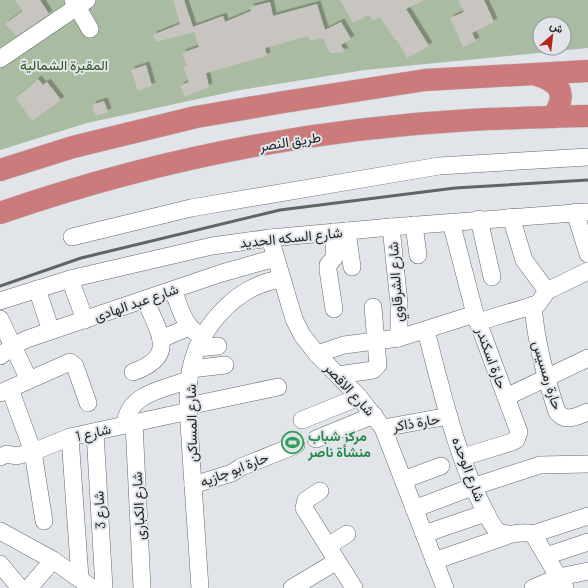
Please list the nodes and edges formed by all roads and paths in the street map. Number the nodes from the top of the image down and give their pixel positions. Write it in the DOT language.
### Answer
graph roads {
  1 [pos="79,2"];
  2 [pos="90,29"];
  3 [pos="0,59"];
  4 [pos="588,71"];
  5 [pos="537,75"];
  6 [pos="588,116"];
  7 [pos="554,117"];
  8 [pos="588,157"];
  9 [pos="0,170"];
  10 [pos="581,212"];
  11 [pos="0,214"];
  12 [pos="511,217"];
  13 [pos="479,219"];
  14 [pos="451,222"];
  15 [pos="414,225"];
  16 [pos="391,227"];
  17 [pos="340,232"];
  18 [pos="72,237"];
  19 [pos="270,238"];
  20 [pos="212,246"];
  21 [pos="588,254"];
  22 [pos="418,255"];
  23 [pos="276,258"];
  24 [pos="352,267"];
  25 [pos="588,271"];
  26 [pos="222,273"];
  27 [pos="492,277"];
  28 [pos="70,279"];
  29 [pos="281,279"];
  30 [pos="37,289"];
  31 [pos="173,290"];
  32 [pos="547,291"];
  33 [pos="145,299"];
  34 [pos="0,301"];
  35 [pos="533,305"];
  36 [pos="373,307"];
  37 [pos="334,309"];
  38 [pos="477,318"];
  39 [pos="0,319"];
  40 [pos="85,320"];
  41 [pos="189,327"];
  42 [pos="51,331"];
  43 [pos="426,331"];
  44 [pos="399,338"];
  45 [pos="161,339"];
  46 [pos="376,340"];
  47 [pos="200,343"];
  48 [pos="218,346"];
  49 [pos="6,351"];
  50 [pos="317,354"];
  51 [pos="588,358"];
  52 [pos="225,365"];
  53 [pos="133,372"];
  54 [pos="190,374"];
  55 [pos="338,375"];
  56 [pos="546,378"];
  57 [pos="29,380"];
  58 [pos="278,387"];
  59 [pos="5,391"];
  60 [pos="359,397"];
  61 [pos="506,397"];
  62 [pos="88,403"];
  63 [pos="189,409"];
  64 [pos="588,412"];
  65 [pos="449,416"];
  66 [pos="302,420"];
  67 [pos="379,421"];
  68 [pos="130,424"];
  69 [pos="95,432"];
  70 [pos="70,437"];
  71 [pos="316,439"];
  72 [pos="296,445"];
  73 [pos="33,452"];
  74 [pos="0,457"];
  75 [pos="463,457"];
  76 [pos="588,464"];
  77 [pos="441,466"];
  78 [pos="403,480"];
  79 [pos="193,485"];
  80 [pos="472,487"];
  81 [pos="320,491"];
  82 [pos="414,509"];
  83 [pos="486,513"];
  84 [pos="588,516"];
  85 [pos="44,521"];
  86 [pos="0,531"];
  87 [pos="347,534"];
  88 [pos="424,534"];
  89 [pos="533,534"];
  90 [pos="509,535"];
  91 [pos="588,542"];
  92 [pos="328,546"];
  93 [pos="546,556"];
  94 [pos="53,560"];
  95 [pos="337,561"];
  96 [pos="434,561"];
  97 [pos="0,564"];
  98 [pos="588,571"];
  99 [pos="86,583"];
  100 [pos="562,583"];
  101 [pos="20,588"];
  102 [pos="29,588"];
  103 [pos="104,588"];
  104 [pos="142,588"];
  105 [pos="200,588"];
  106 [pos="292,588"];
  107 [pos="354,588"];
  108 [pos="444,588"];
  109 [pos="533,588"];
  1 -- 2 [label="street"];
  1 -- 3 [label="street"];
  4 -- 5 [label="highway"];
  5 -- 7 [label="highway"];
  5 -- 9 [label="highway"];
  6 -- 7 [label="highway, طريق النصر"];
  7 -- 11 [label="highway, طريق النصر"];
  8 -- 18 [label="street"];
  10 -- 12 [label="street, شارع السكه الحديد"];
  10 -- 21 [label="street"];
  12 -- 13 [label="street, شارع السكه الحديد"];
  12 -- 32 [label="street"];
  13 -- 14 [label="street, شارع السكه الحديد"];
  13 -- 27 [label="street"];
  14 -- 15 [label="street, شارع السكه الحديد"];
  14 -- 38 [label="street, حارة اسكندر"];
  15 -- 16 [label="street, شارع السكه الحديد"];
  15 -- 22 [label="street"];
  16 -- 17 [label="street, شارع السكه الحديد"];
  16 -- 44 [label="street, شارع الشرقاوي"];
  17 -- 19 [label="street, شارع السكه الحديد"];
  17 -- 24 [label="street"];
  17 -- 37 [label="street"];
  19 -- 20 [label="street, شارع السكه الحديد"];
  19 -- 23 [label="street, شارع الاقصر"];
  20 -- 26 [label="street"];
  20 -- 28 [label="street, شارع السكه الحديد"];
  23 -- 26 [label="street, شارع عبد الهادى"];
  23 -- 29 [label="street, شارع الاقصر"];
  25 -- 32 [label="street"];
  26 -- 31 [label="street, شارع عبد الهادى"];
  28 -- 30 [label="street, شارع السكه الحديد"];
  28 -- 40 [label="street"];
  29 -- 47 [label="street, شارع المساكن"];
  29 -- 50 [label="street, شارع الاقصر"];
  30 -- 34 [label="street, شارع السكه الحديد"];
  30 -- 42 [label="street"];
  31 -- 33 [label="street, شارع عبد الهادى"];
  31 -- 41 [label="street"];
  32 -- 35 [label="street"];
  33 -- 40 [label="street, شارع عبد الهادى"];
  33 -- 45 [label="street"];
  35 -- 38 [label="street"];
  35 -- 56 [label="street, حارة رمسيس"];
  36 -- 46 [label="street"];
  38 -- 43 [label="street"];
  38 -- 61 [label="street, حارة اسكندر"];
  39 -- 49 [label="street"];
  40 -- 42 [label="street, شارع عبد الهادى"];
  41 -- 45 [label="street"];
  41 -- 47 [label="street"];
  42 -- 49 [label="street, شارع عبد الهادى"];
  43 -- 44 [label="street"];
  43 -- 65 [label="street, شارع الوحده"];
  44 -- 46 [label="street"];
  45 -- 53 [label="street"];
  46 -- 50 [label="street"];
  46 -- 55 [label="street"];
  47 -- 48 [label="street"];
  47 -- 54 [label="street, شارع المساكن"];
  49 -- 57 [label="street"];
  50 -- 55 [label="street, شارع الاقصر"];
  51 -- 56 [label="street"];
  52 -- 54 [label="street"];
  54 -- 63 [label="street, شارع المساكن"];
  54 -- 68 [label="street"];
  55 -- 60 [label="street, شارع الاقصر"];
  56 -- 61 [label="street"];
  56 -- 64 [label="street, حارة رمسيس"];
  57 -- 59 [label="street"];
  57 -- 62 [label="street"];
  58 -- 63 [label="street, شارع 1"];
  59 -- 73 [label="street"];
  60 -- 66 [label="street"];
  60 -- 67 [label="street, شارع الاقصر"];
  61 -- 75 [label="street, حارة اسكندر"];
  63 -- 68 [label="street, شارع 1"];
  63 -- 79 [label="street, شارع المساكن"];
  65 -- 67 [label="street, حارة ذاكر"];
  65 -- 75 [label="street, شارع الوحده"];
  67 -- 71 [label="street, حارة ذاكر"];
  67 -- 78 [label="street, شارع الاقصر"];
  68 -- 69 [label="street, شارع 1"];
  68 -- 104 [label="street, شارع الكبارى"];
  69 -- 70 [label="street, شارع 1"];
  69 -- 103 [label="street, شارع 3"];
  70 -- 73 [label="street, شارع 1"];
  70 -- 99 [label="street"];
  72 -- 79 [label="street, حارة ابو جازيه"];
  73 -- 74 [label="street, شارع 1"];
  73 -- 85 [label="street"];
  75 -- 80 [label="street, شارع الوحده"];
  76 -- 80 [label="street"];
  77 -- 78 [label="street"];
  78 -- 82 [label="street, شارع الاقصر"];
  79 -- 105 [label="street, شارع المساكن"];
  80 -- 82 [label="street"];
  80 -- 83 [label="street, شارع الوحده"];
  81 -- 92 [label="street"];
  82 -- 88 [label="street, شارع الاقصر"];
  83 -- 88 [label="street"];
  83 -- 90 [label="street, شارع الوحده"];
  84 -- 89 [label="street"];
  86 -- 94 [label="street"];
  87 -- 92 [label="street"];
  88 -- 96 [label="street, شارع الاقصر"];
  89 -- 90 [label="street"];
  89 -- 93 [label="street"];
  90 -- 96 [label="street"];
  91 -- 93 [label="street"];
  92 -- 95 [label="street"];
  93 -- 100 [label="street"];
  94 -- 99 [label="street"];
  94 -- 102 [label="street"];
  95 -- 106 [label="street"];
  95 -- 107 [label="street"];
  96 -- 108 [label="street, شارع الاقصر"];
  97 -- 101 [label="street"];
  98 -- 100 [label="street"];
  100 -- 109 [label="street"];
}
